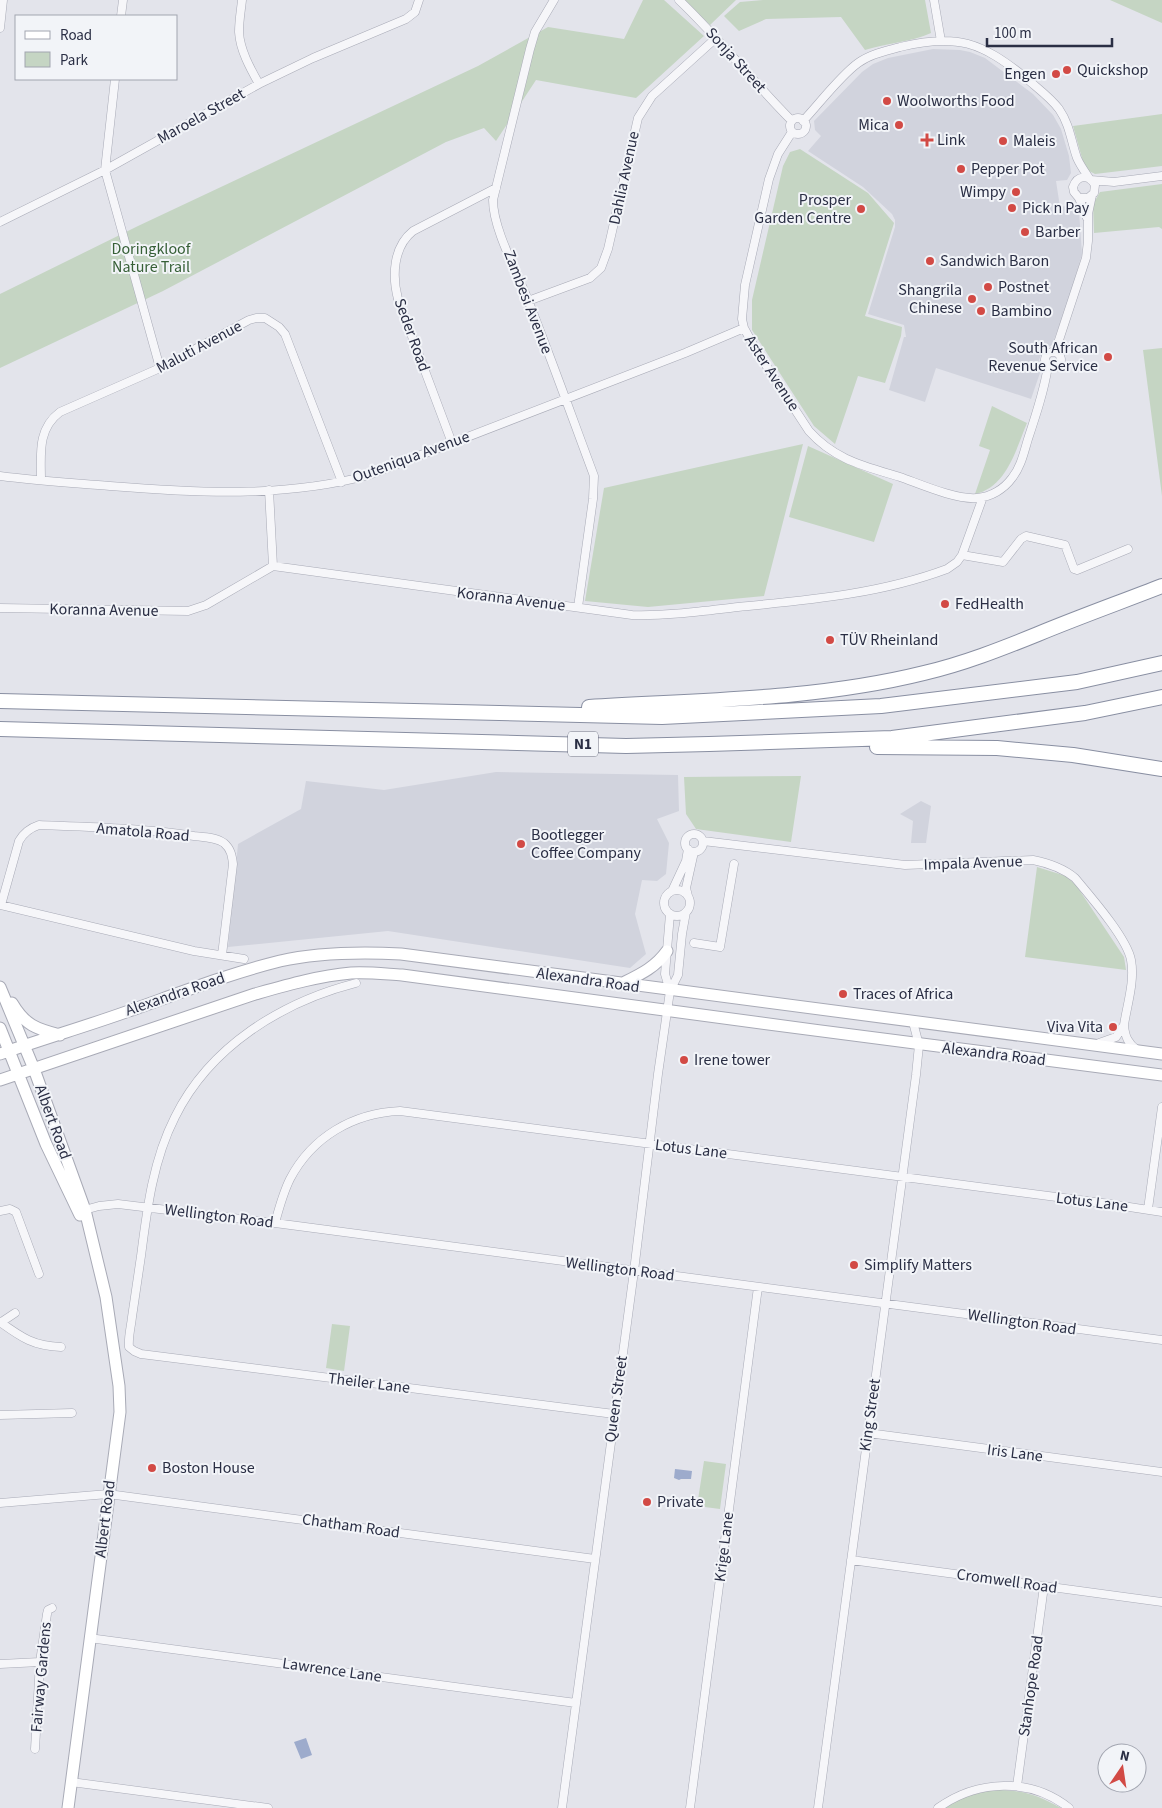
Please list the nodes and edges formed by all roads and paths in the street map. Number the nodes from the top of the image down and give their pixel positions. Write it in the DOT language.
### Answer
graph roads {
  1 [pos="3,0"];
  2 [pos="123,0"];
  3 [pos="242,0"];
  4 [pos="419,0"];
  5 [pos="554,0"];
  6 [pos="679,0"];
  7 [pos="934,0"];
  8 [pos="121,15"];
  9 [pos="0,28"];
  10 [pos="716,38"];
  11 [pos="941,41"];
  12 [pos="115,80"];
  13 [pos="259,84"];
  14 [pos="792,121"];
  15 [pos="803,121"];
  16 [pos="792,132"];
  17 [pos="1077,158"];
  18 [pos="105,170"];
  19 [pos="1162,176"];
  20 [pos="1090,179"];
  21 [pos="1076,181"];
  22 [pos="1114,182"];
  23 [pos="496,188"];
  24 [pos="1094,193"];
  25 [pos="1080,198"];
  26 [pos="1088,220"];
  27 [pos="0,222"];
  28 [pos="528,301"];
  29 [pos="744,328"];
  30 [pos="1055,352"];
  31 [pos="1052,366"];
  32 [pos="160,368"];
  33 [pos="565,399"];
  34 [pos="452,443"];
  35 [pos="0,476"];
  36 [pos="41,480"];
  37 [pos="342,482"];
  38 [pos="269,490"];
  39 [pos="983,497"];
  40 [pos="1128,550"];
  41 [pos="962,554"];
  42 [pos="273,566"];
  43 [pos="1162,586"];
  44 [pos="578,607"];
  45 [pos="0,608"];
  46 [pos="1162,663"];
  47 [pos="1162,697"];
  48 [pos="0,701"];
  49 [pos="493,713"];
  50 [pos="0,729"];
  51 [pos="709,744"];
  52 [pos="1162,768"];
  53 [pos="703,841"];
  54 [pos="691,850"];
  55 [pos="734,864"];
  56 [pos="672,891"];
  57 [pos="688,897"];
  58 [pos="1,905"];
  59 [pos="686,912"];
  60 [pos="670,914"];
  61 [pos="694,944"];
  62 [pos="667,951"];
  63 [pos="222,955"];
  64 [pos="244,959"];
  65 [pos="0,982"];
  66 [pos="356,983"];
  67 [pos="621,984"];
  68 [pos="0,987"];
  69 [pos="670,991"];
  70 [pos="668,1010"];
  71 [pos="913,1022"];
  72 [pos="1124,1025"];
  73 [pos="0,1028"];
  74 [pos="60,1035"];
  75 [pos="919,1045"];
  76 [pos="1093,1045"];
  77 [pos="25,1046"];
  78 [pos="1138,1051"];
  79 [pos="5,1052"];
  80 [pos="1162,1054"];
  81 [pos="34,1070"];
  82 [pos="18,1074"];
  83 [pos="1162,1076"];
  84 [pos="0,1080"];
  85 [pos="1162,1107"];
  86 [pos="649,1143"];
  87 [pos="903,1176"];
  88 [pos="147,1207"];
  89 [pos="1148,1209"];
  90 [pos="0,1210"];
  91 [pos="82,1211"];
  92 [pos="1162,1212"];
  93 [pos="275,1223"];
  94 [pos="634,1271"];
  95 [pos="38,1274"];
  96 [pos="758,1287"];
  97 [pos="886,1303"];
  98 [pos="15,1313"];
  99 [pos="0,1323"];
  100 [pos="1162,1340"];
  101 [pos="61,1347"];
  102 [pos="72,1413"];
  103 [pos="614,1414"];
  104 [pos="0,1415"];
  105 [pos="868,1433"];
  106 [pos="1162,1472"];
  107 [pos="108,1494"];
  108 [pos="1,1504"];
  109 [pos="595,1559"];
  110 [pos="851,1560"];
  111 [pos="1044,1586"];
  112 [pos="1162,1602"];
  113 [pos="52,1608"];
  114 [pos="89,1638"];
  115 [pos="40,1662"];
  116 [pos="0,1664"];
  117 [pos="576,1702"];
  118 [pos="35,1749"];
  119 [pos="71,1782"];
  120 [pos="1017,1786"];
  121 [pos="68,1808"];
  122 [pos="268,1808"];
  123 [pos="562,1808"];
  124 [pos="690,1808"];
  125 [pos="818,1808"];
  126 [pos="938,1808"];
  127 [pos="1069,1808"];
  1 -- 9 [label="street"];
  2 -- 8 [label="street"];
  3 -- 13 [label="street"];
  4 -- 13 [label="street, Maroela Street"];
  5 -- 23 [label="street, Zambesi Avenue"];
  6 -- 10 [label="street, Sonja Street"];
  7 -- 11 [label="street"];
  10 -- 14 [label="street, Sonja Street"];
  10 -- 28 [label="street, Dahlia Avenue"];
  11 -- 15 [label="street"];
  11 -- 17 [label="street"];
  12 -- 18 [label="street"];
  13 -- 18 [label="street, Maroela Street"];
  14 -- 15 [label="street"];
  14 -- 16 [label="street"];
  15 -- 16 [label="street"];
  16 -- 29 [label="street, Aster Avenue"];
  17 -- 20 [label="street"];
  17 -- 21 [label="street"];
  18 -- 27 [label="street, Maroela Street"];
  18 -- 32 [label="street"];
  19 -- 22 [label="street"];
  20 -- 21 [label="street"];
  20 -- 22 [label="street"];
  20 -- 24 [label="street"];
  21 -- 25 [label="street"];
  22 -- 24 [label="street"];
  23 -- 28 [label="street, Zambesi Avenue"];
  23 -- 34 [label="street, Seder Road"];
  24 -- 25 [label="street"];
  24 -- 26 [label="street"];
  25 -- 26 [label="street"];
  26 -- 30 [label="street"];
  28 -- 33 [label="street, Zambesi Avenue"];
  29 -- 33 [label="street, Outeniqua Avenue"];
  29 -- 39 [label="street, Aster Avenue"];
  30 -- 31 [label="street"];
  30 -- 31 [label="street"];
  31 -- 39 [label="street"];
  32 -- 36 [label="street, Maluti Avenue"];
  32 -- 37 [label="street, Maluti Avenue"];
  33 -- 34 [label="street, Outeniqua Avenue"];
  33 -- 44 [label="street, Zambesi Avenue"];
  34 -- 37 [label="street, Outeniqua Avenue"];
  35 -- 36 [label="street, Outeniqua Avenue"];
  36 -- 38 [label="street, Outeniqua Avenue"];
  37 -- 38 [label="street, Outeniqua Avenue"];
  38 -- 42 [label="street"];
  39 -- 41 [label="street, Koranna Avenue"];
  40 -- 41 [label="street"];
  41 -- 44 [label="street, Koranna Avenue"];
  42 -- 44 [label="street, Koranna Avenue"];
  42 -- 45 [label="street, Koranna Avenue"];
  43 -- 49 [label="highway"];
  46 -- 49 [label="highway, N1"];
  47 -- 51 [label="highway, N1"];
  48 -- 49 [label="highway, N1"];
  50 -- 51 [label="highway, N1"];
  51 -- 52 [label="highway"];
  53 -- 54 [label="street"];
  53 -- 54 [label="street"];
  53 -- 72 [label="street, Impala Avenue"];
  54 -- 56 [label="street"];
  54 -- 57 [label="street"];
  55 -- 61 [label="street"];
  56 -- 57 [label="street"];
  56 -- 60 [label="street"];
  57 -- 59 [label="street"];
  58 -- 63 [label="street, Alexandra Road"];
  58 -- 63 [label="street, Amatola Road"];
  59 -- 60 [label="street"];
  59 -- 69 [label="street"];
  60 -- 62 [label="street"];
  62 -- 67 [label="main road"];
  62 -- 69 [label="street"];
  63 -- 64 [label="street, Alexandra Road"];
  65 -- 74 [label="main road"];
  66 -- 88 [label="street"];
  67 -- 69 [label="main road, Alexandra Road"];
  67 -- 74 [label="main road, Alexandra Road"];
  68 -- 77 [label="main road, Albert Road"];
  69 -- 70 [label="street, Queen Street"];
  69 -- 71 [label="main road, Alexandra Road"];
  70 -- 75 [label="main road, Alexandra Road"];
  70 -- 81 [label="main road, Alexandra Road"];
  70 -- 86 [label="street, Queen Street"];
  71 -- 75 [label="street, King Street"];
  71 -- 76 [label="main road, Alexandra Road"];
  72 -- 76 [label="street"];
  72 -- 78 [label="street"];
  73 -- 79 [label="main road, Albert Road"];
  74 -- 77 [label="main road, Alexandra Road"];
  75 -- 83 [label="main road, Alexandra Road"];
  75 -- 87 [label="street, King Street"];
  76 -- 78 [label="main road, Alexandra Road"];
  77 -- 79 [label="main road, Alexandra Road"];
  77 -- 81 [label="main road, Albert Road"];
  78 -- 80 [label="main road, Alexandra Road"];
  79 -- 82 [label="main road, Albert Road"];
  81 -- 82 [label="main road, Alexandra Road"];
  81 -- 91 [label="main road, Albert Road"];
  82 -- 84 [label="main road, Alexandra Road"];
  82 -- 91 [label="main road, Albert Road"];
  85 -- 89 [label="street"];
  86 -- 87 [label="street, Lotus Lane"];
  86 -- 93 [label="street, Lotus Lane"];
  86 -- 94 [label="street, Queen Street"];
  87 -- 89 [label="street, Lotus Lane"];
  87 -- 97 [label="street, King Street"];
  88 -- 91 [label="street, Wellington Road"];
  88 -- 93 [label="street, Wellington Road"];
  88 -- 103 [label="street, Theiler Lane"];
  89 -- 92 [label="street, Lotus Lane"];
  90 -- 95 [label="street"];
  91 -- 107 [label="main road, Albert Road"];
  93 -- 94 [label="street, Wellington Road"];
  94 -- 96 [label="street, Wellington Road"];
  94 -- 103 [label="street, Queen Street"];
  96 -- 97 [label="street, Wellington Road"];
  96 -- 124 [label="street, Krige Lane"];
  97 -- 100 [label="street, Wellington Road"];
  97 -- 105 [label="street, King Street"];
  98 -- 99 [label="street"];
  99 -- 101 [label="street"];
  102 -- 104 [label="street"];
  103 -- 109 [label="street, Queen Street"];
  105 -- 106 [label="street, Iris Lane"];
  105 -- 110 [label="street, King Street"];
  107 -- 108 [label="street, Chatham Road"];
  107 -- 109 [label="street, Chatham Road"];
  107 -- 114 [label="main road, Albert Road"];
  109 -- 117 [label="street, Queen Street"];
  110 -- 111 [label="street, Cromwell Road"];
  110 -- 125 [label="street, King Street"];
  111 -- 112 [label="street, Cromwell Road"];
  111 -- 120 [label="street, Stanhope Road"];
  113 -- 115 [label="street, Fairway Gardens"];
  114 -- 117 [label="street, Lawrence Lane"];
  114 -- 119 [label="main road, Albert Road"];
  115 -- 116 [label="street"];
  115 -- 118 [label="street, Fairway Gardens"];
  117 -- 123 [label="street, Queen Street"];
  119 -- 121 [label="main road, Albert Road"];
  119 -- 122 [label="street"];
  120 -- 126 [label="street"];
  120 -- 127 [label="street"];
}
